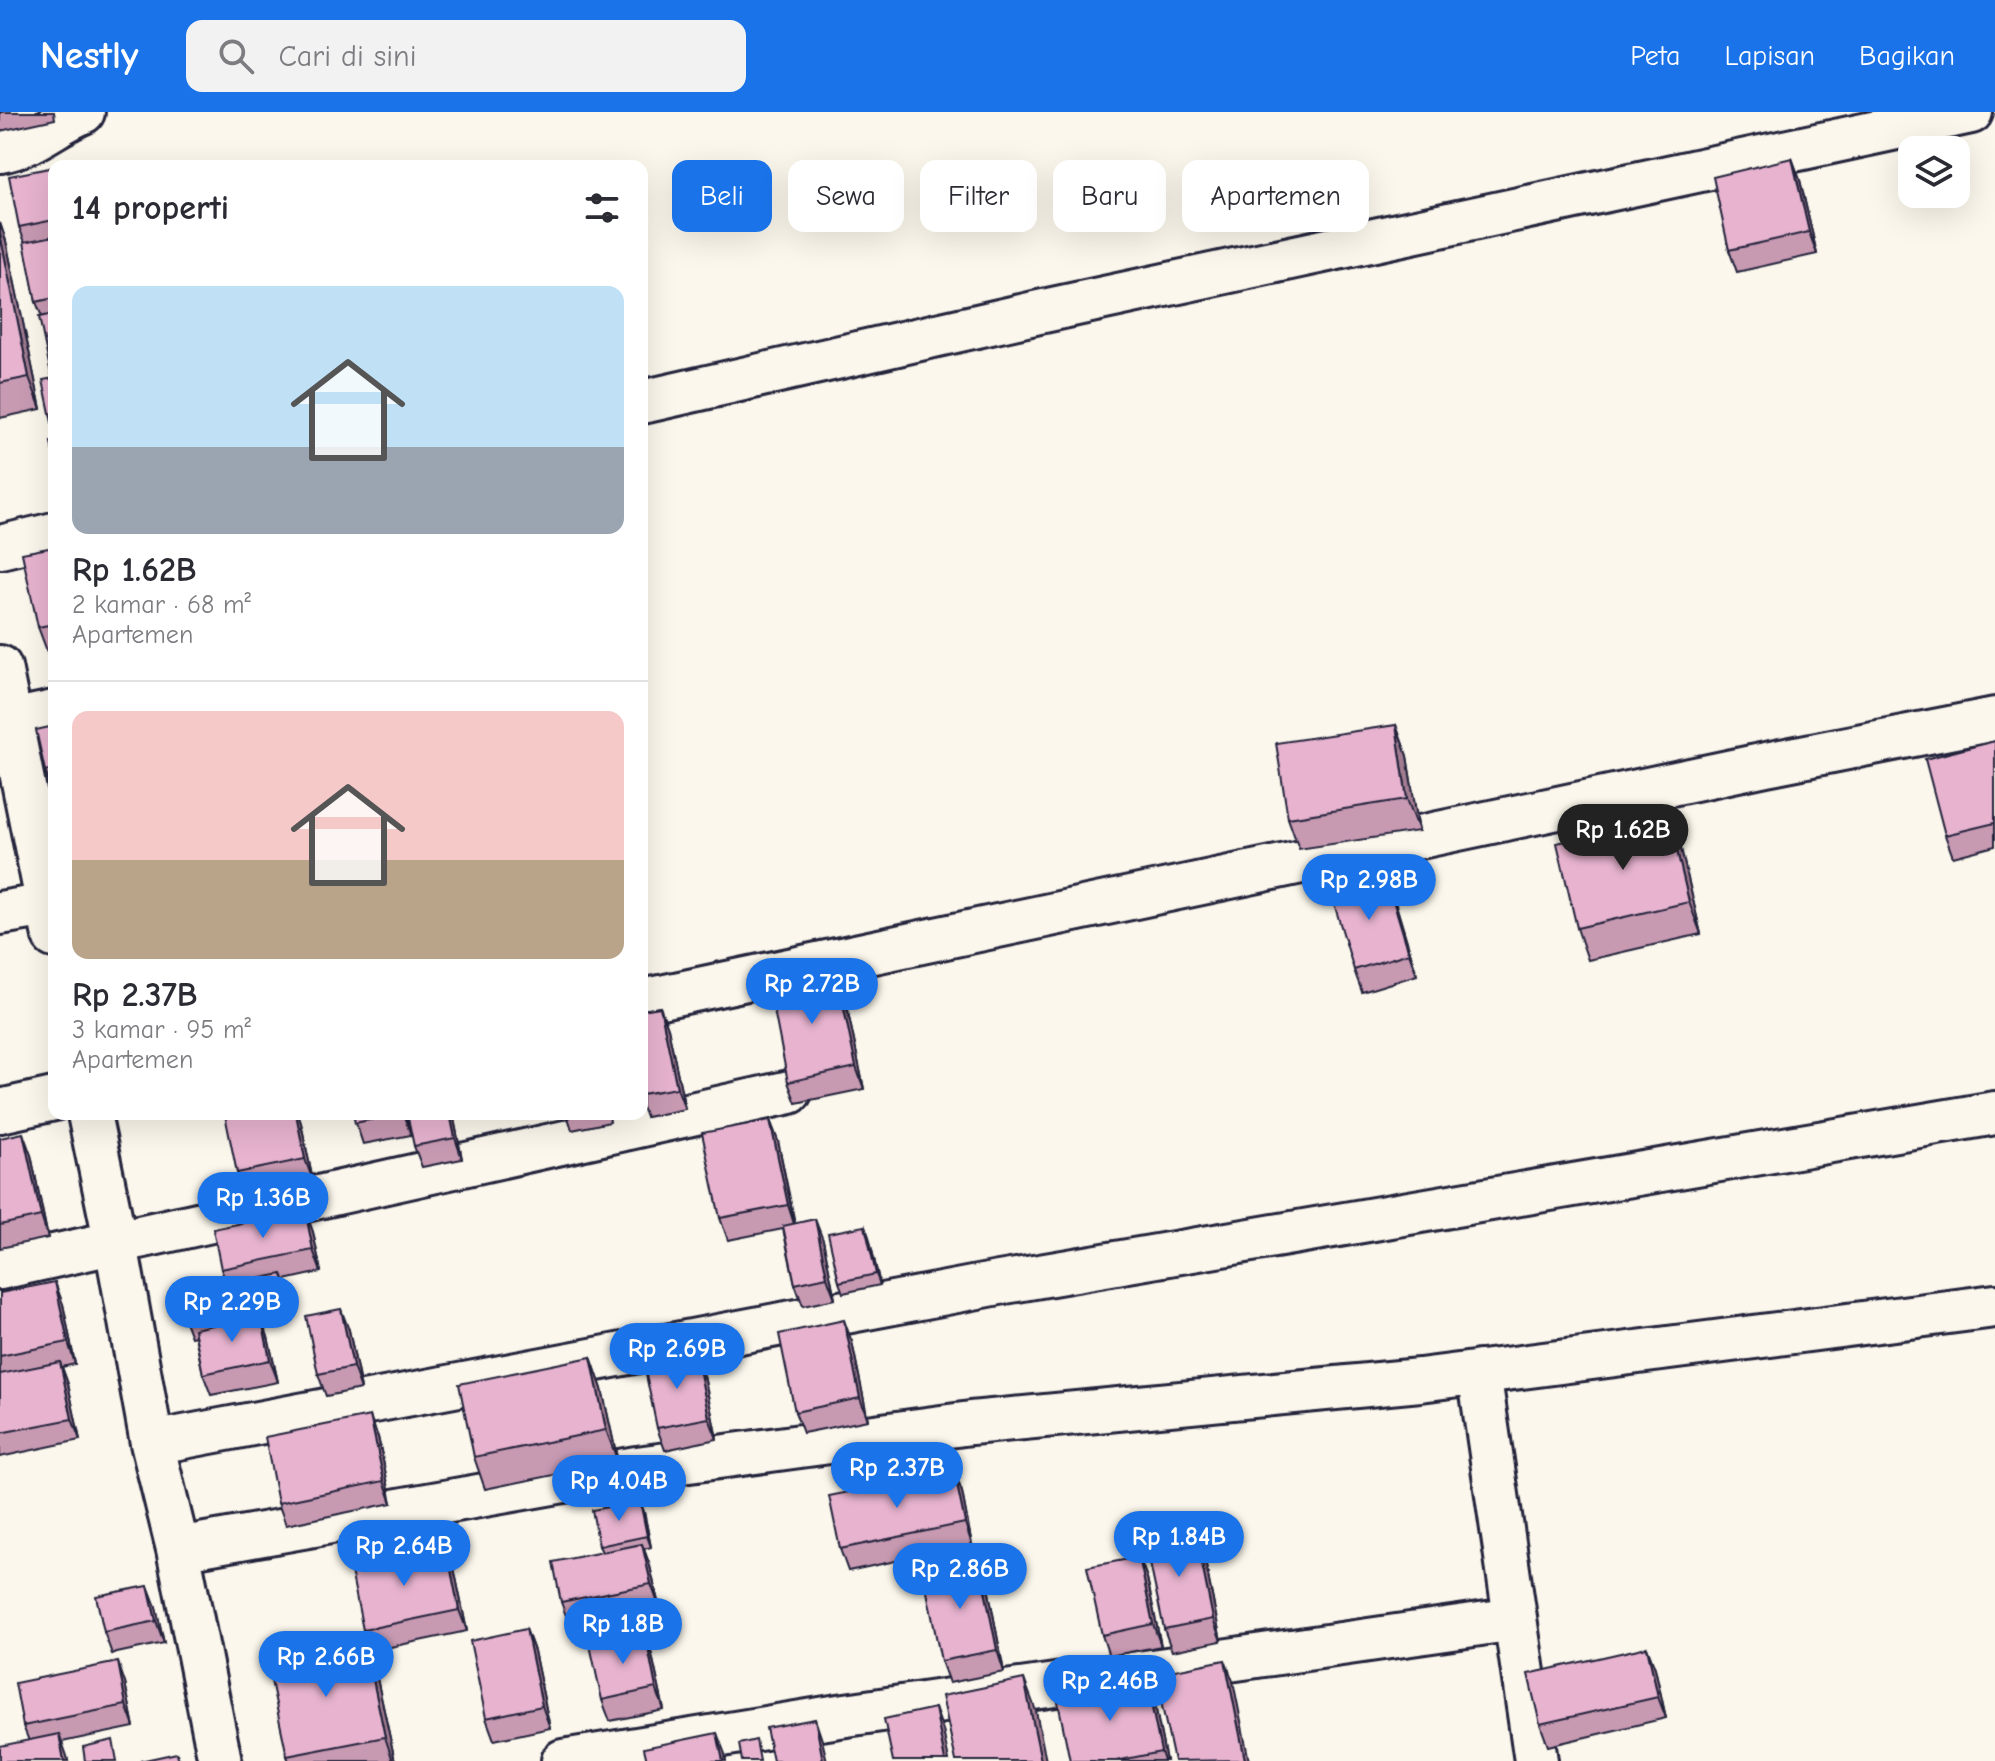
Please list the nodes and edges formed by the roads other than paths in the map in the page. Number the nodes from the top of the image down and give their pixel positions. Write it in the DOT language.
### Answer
graph roads {
  1 [pos="83,112"];
  2 [pos="1971,112"];
  3 [pos="0,151"];
  4 [pos="648,401"];
  5 [pos="48,535"];
  6 [pos="0,547"];
  7 [pos="0,667"];
  8 [pos="48,713"];
  9 [pos="1995,719"];
  10 [pos="11,721"];
  11 [pos="10,773"];
  12 [pos="48,910"];
  13 [pos="0,913"];
  14 [pos="48,921"];
  15 [pos="648,1000"];
  16 [pos="790,1092"];
  17 [pos="0,1111"];
  18 [pos="48,1111"];
  19 [pos="1995,1113"];
  20 [pos="87,1120"];
  21 [pos="116,1244"];
  22 [pos="0,1268"];
  23 [pos="1995,1306"];
  24 [pos="1479,1372"];
  25 [pos="152,1443"];
  26 [pos="178,1549"];
  27 [pos="1515,1619"];
  28 [pos="220,1761"];
  29 [pos="563,1761"];
  30 [pos="1536,1761"];
  1 -- 3 [label="street"];
  2 -- 4 [label="street"];
  5 -- 6 [label="street"];
  7 -- 10 [label="street"];
  8 -- 10 [label="street"];
  9 -- 15 [label="street"];
  10 -- 11 [label="street"];
  11 -- 12 [label="street"];
  13 -- 14 [label="street"];
  16 -- 21 [label="street"];
  17 -- 18 [label="street"];
  19 -- 25 [label="street"];
  20 -- 21 [label="street"];
  21 -- 22 [label="street"];
  21 -- 25 [label="street"];
  23 -- 24 [label="street"];
  24 -- 26 [label="street"];
  24 -- 27 [label="street"];
  25 -- 26 [label="street"];
  26 -- 28 [label="street"];
  27 -- 29 [label="street"];
  27 -- 30 [label="street"];
}
